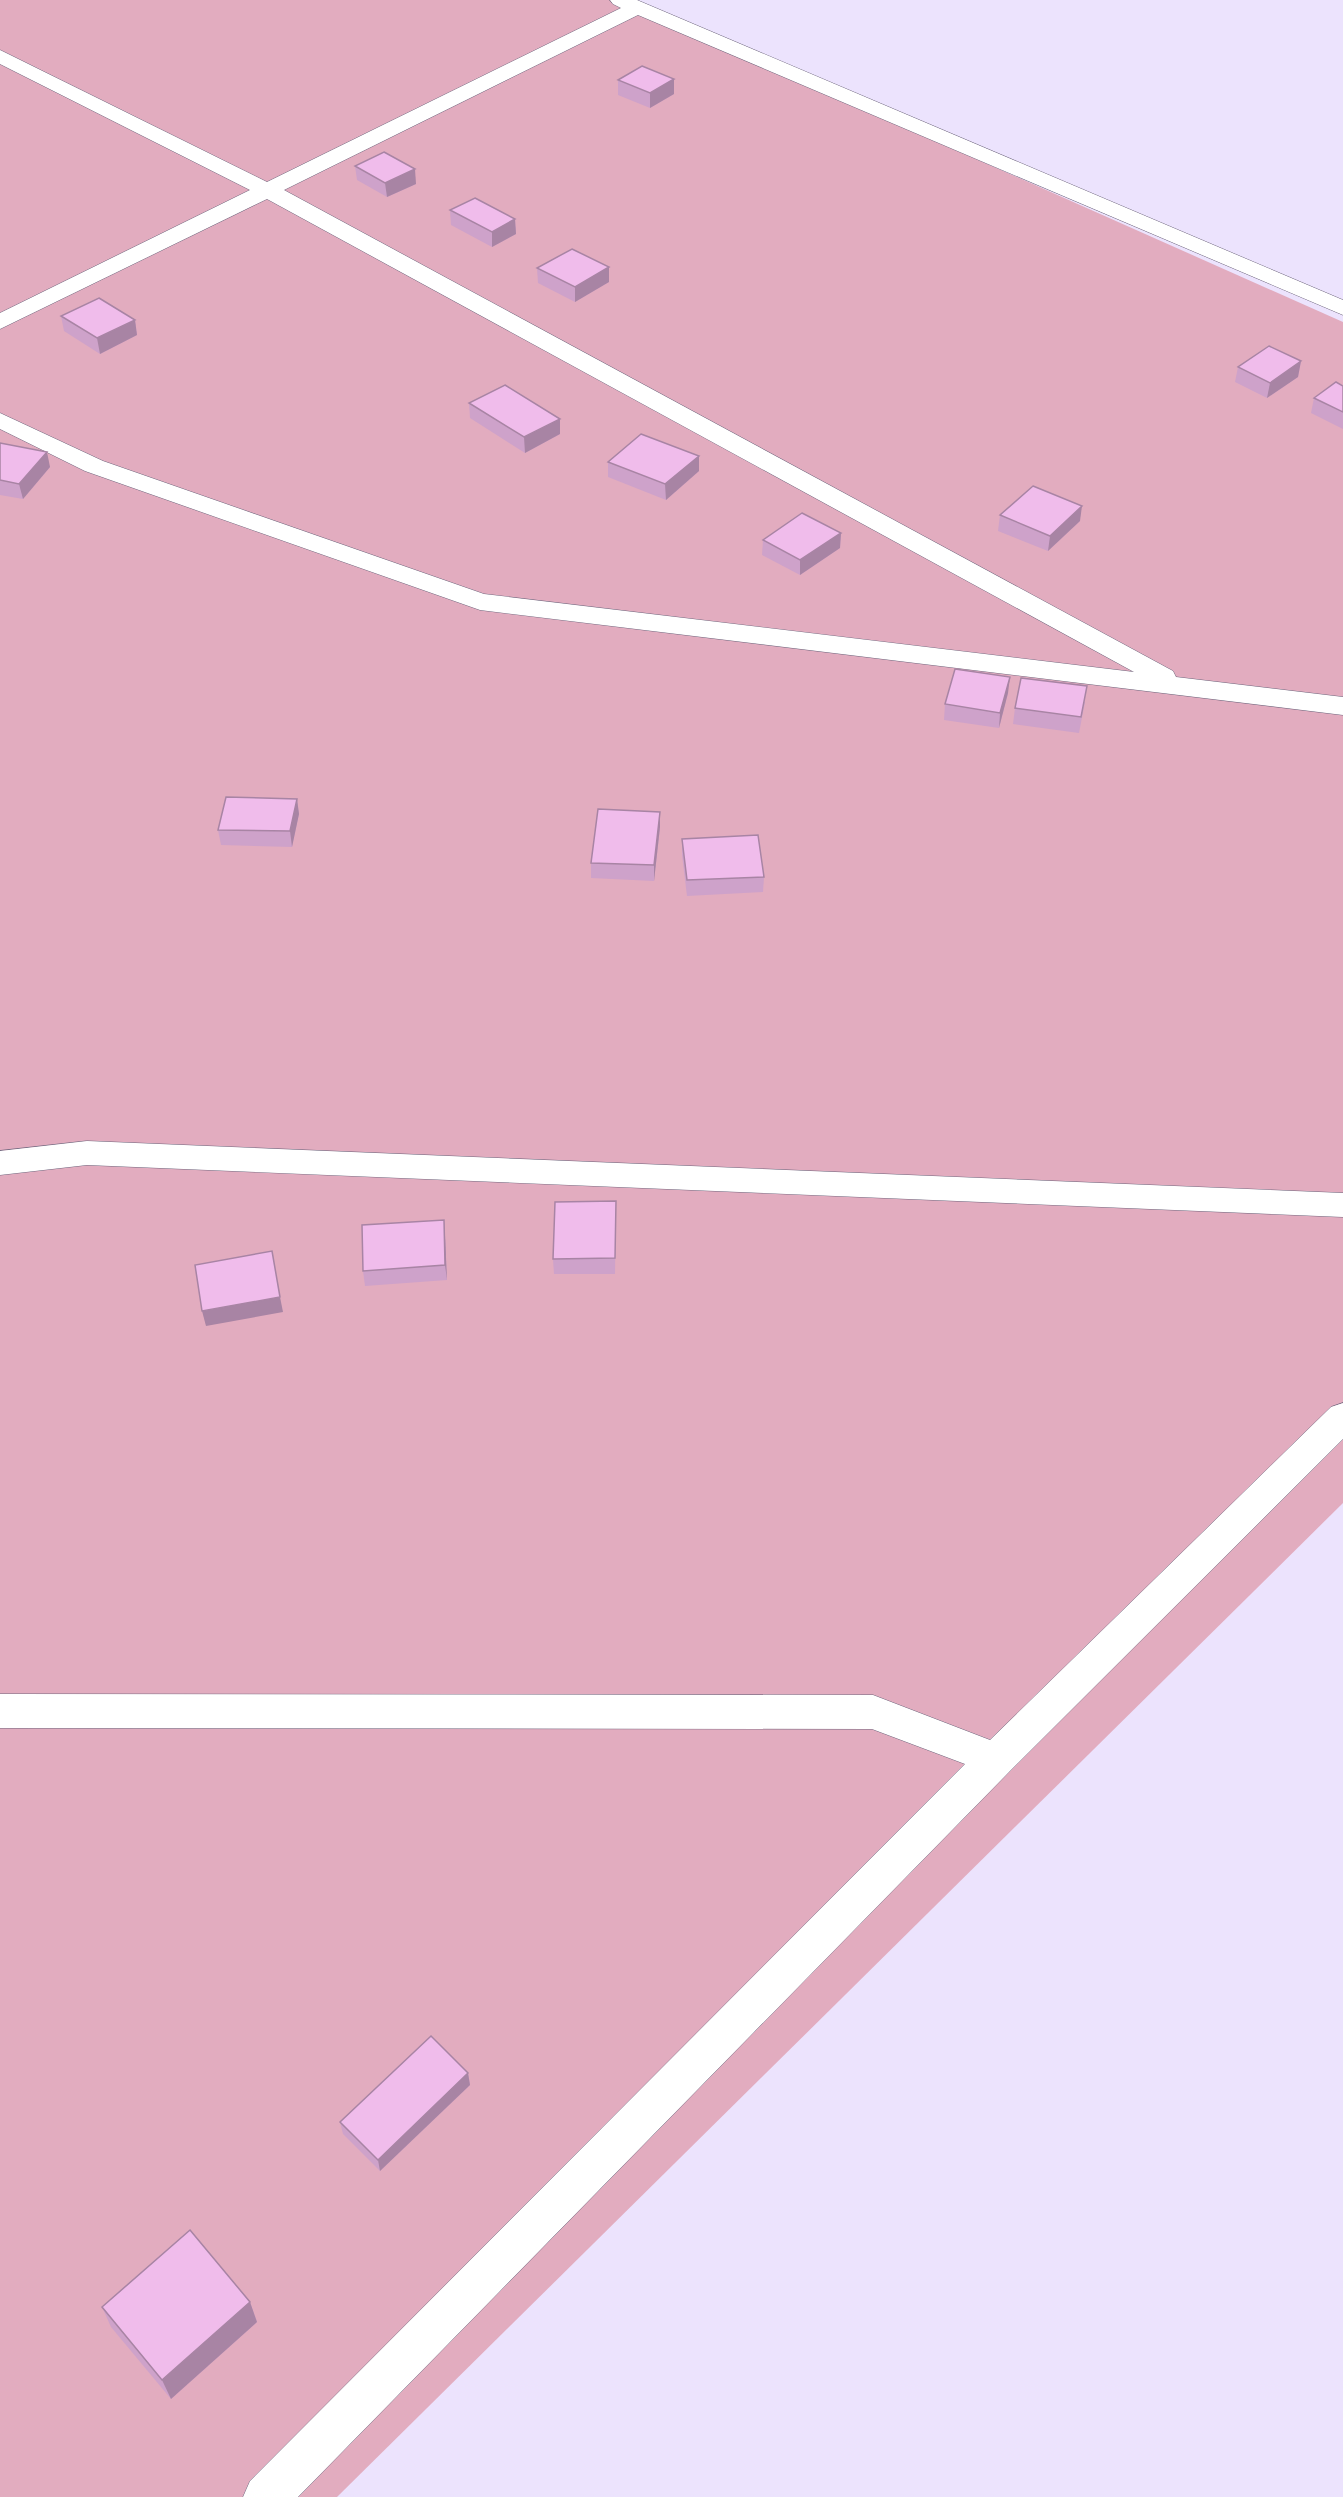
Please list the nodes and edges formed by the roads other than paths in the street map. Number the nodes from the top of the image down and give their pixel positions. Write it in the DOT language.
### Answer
graph roads {
  1 [pos="629,4"];
  2 [pos="0,56"];
  3 [pos="269,191"];
  4 [pos="1343,308"];
  5 [pos="0,322"];
  6 [pos="0,420"];
  7 [pos="1179,686"];
  8 [pos="1343,706"];
  9 [pos="0,1163"];
  10 [pos="1343,1205"];
  11 [pos="1343,1417"];
  12 [pos="0,1711"];
  13 [pos="996,1759"];
  14 [pos="266,2497"];
  1 -- 3 [label="lane"];
  1 -- 4 [label="lane"];
  2 -- 3 [label="lane"];
  3 -- 5 [label="lane"];
  3 -- 7 [label="lane"];
  6 -- 7 [label="lane"];
  7 -- 8 [label="lane"];
  9 -- 10 [label="lane"];
  11 -- 13 [label="lane"];
  12 -- 13 [label="lane"];
  13 -- 14 [label="lane"];
}
